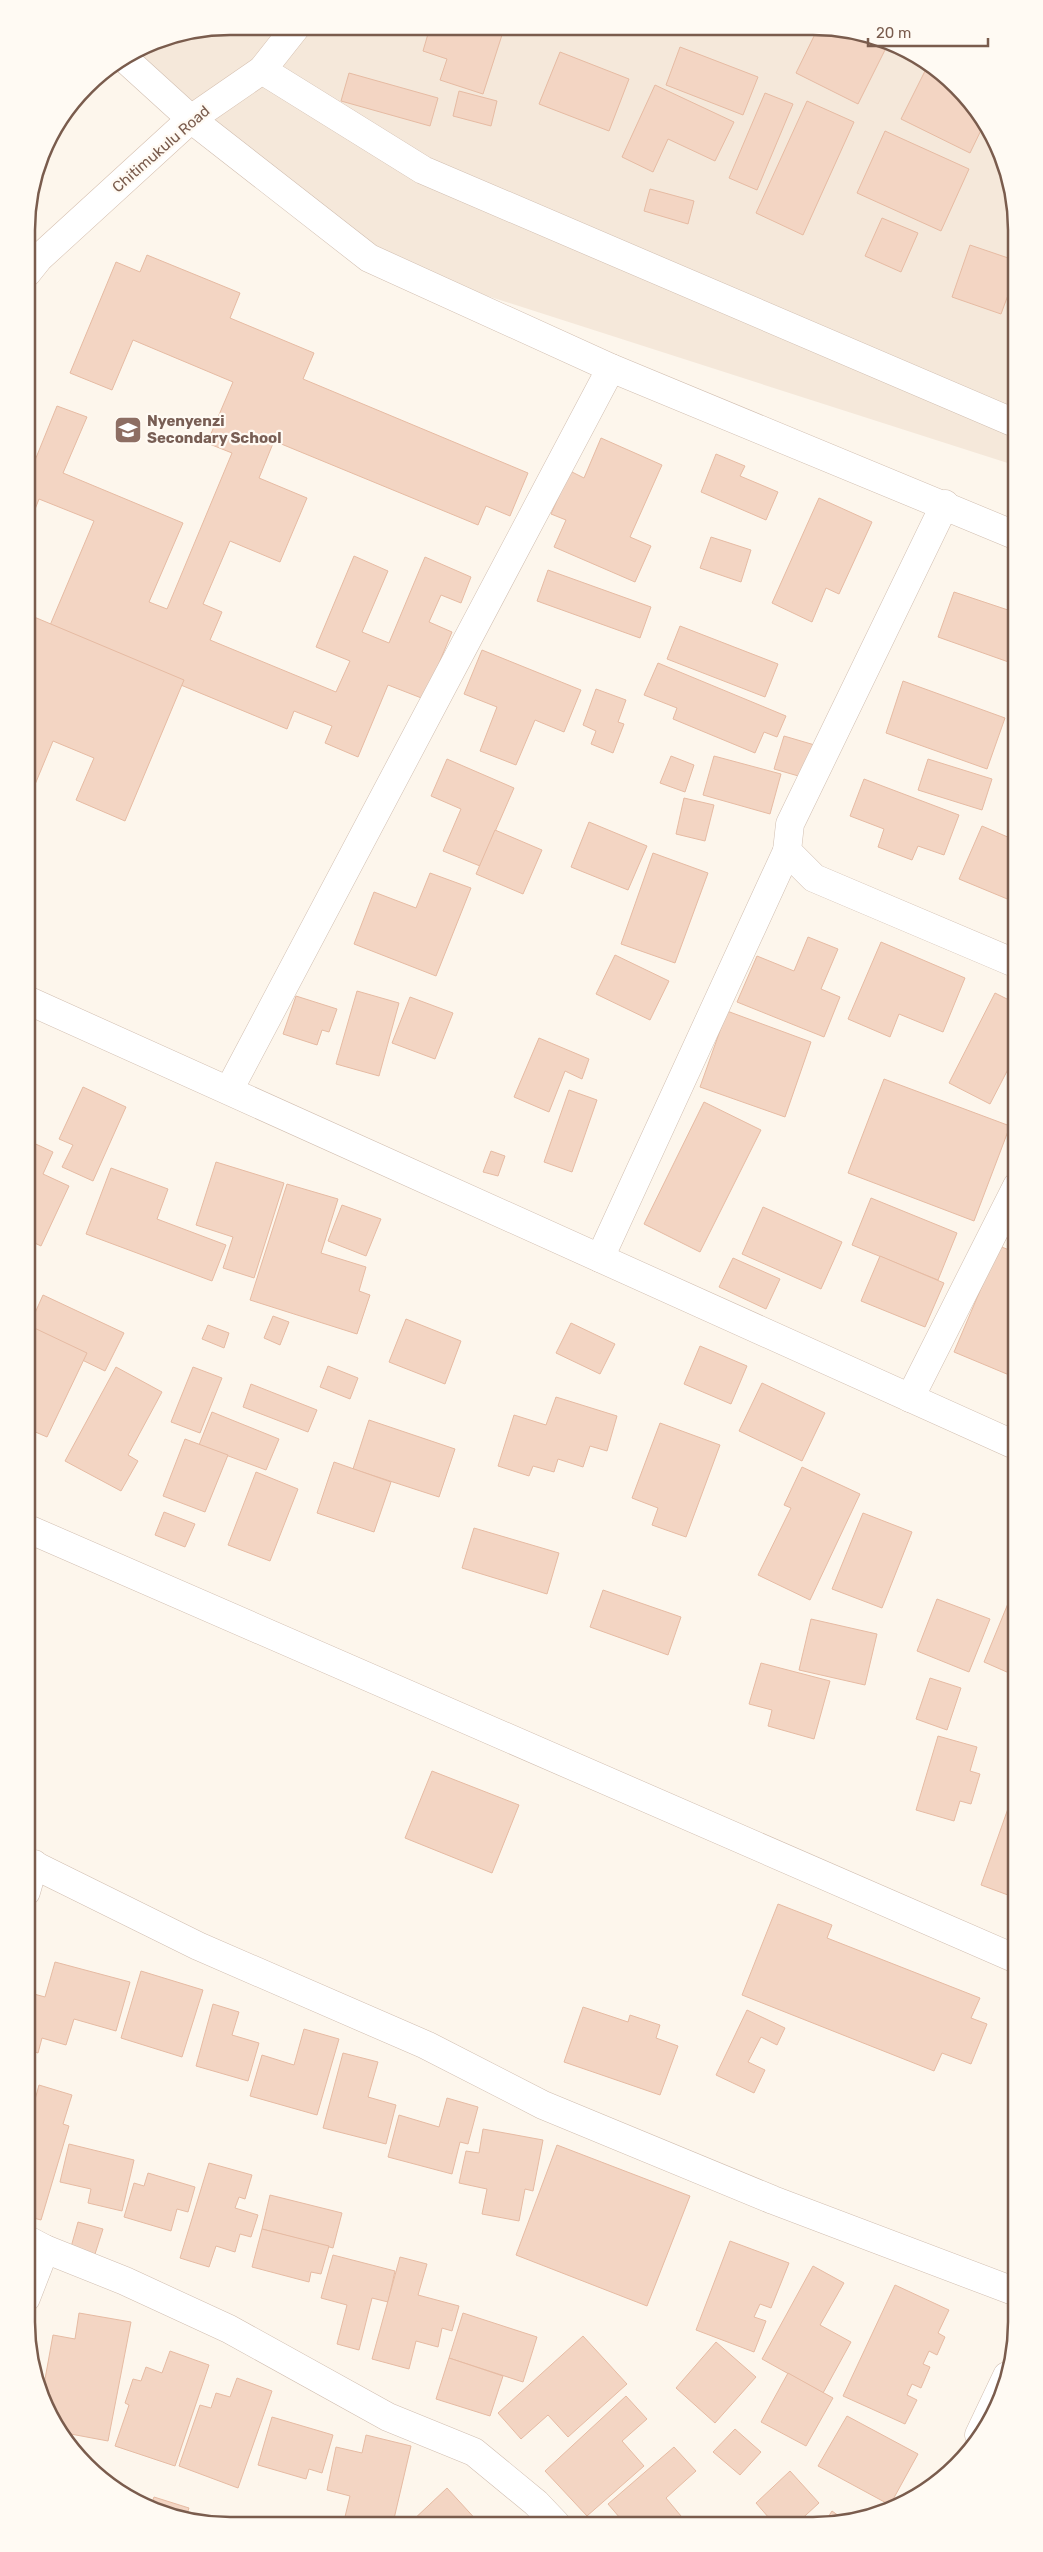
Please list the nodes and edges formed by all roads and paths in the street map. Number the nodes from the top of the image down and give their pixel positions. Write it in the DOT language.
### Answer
graph roads {
  1 [pos="290,35"];
  2 [pos="129,63"];
  3 [pos="262,70"];
  4 [pos="191,119"];
  5 [pos="35,263"];
  6 [pos="611,368"];
  7 [pos="1008,420"];
  8 [pos="945,504"];
  9 [pos="1008,532"];
  10 [pos="788,851"];
  11 [pos="1008,960"];
  12 [pos="35,1004"];
  13 [pos="229,1090"];
  14 [pos="1008,1202"];
  15 [pos="600,1258"];
  16 [pos="910,1398"];
  17 [pos="1008,1442"];
  18 [pos="35,1532"];
  19 [pos="35,1864"];
  20 [pos="1008,1956"];
  21 [pos="36,2244"];
  22 [pos="1008,2289"];
  23 [pos="549,2517"];
  1 -- 3 [label="street, Chitimukulu Road"];
  2 -- 4 [label="street"];
  3 -- 4 [label="street, Chitimukulu Road"];
  3 -- 7 [label="street"];
  4 -- 5 [label="street, Chitimukulu Road"];
  4 -- 6 [label="street"];
  6 -- 8 [label="street"];
  6 -- 13 [label="street"];
  8 -- 9 [label="street"];
  8 -- 10 [label="street"];
  10 -- 11 [label="street"];
  10 -- 15 [label="street"];
  12 -- 13 [label="street"];
  13 -- 15 [label="street"];
  14 -- 16 [label="street"];
  15 -- 16 [label="street"];
  16 -- 17 [label="street"];
  18 -- 20 [label="street"];
  19 -- 22 [label="street"];
  21 -- 23 [label="street"];
}
